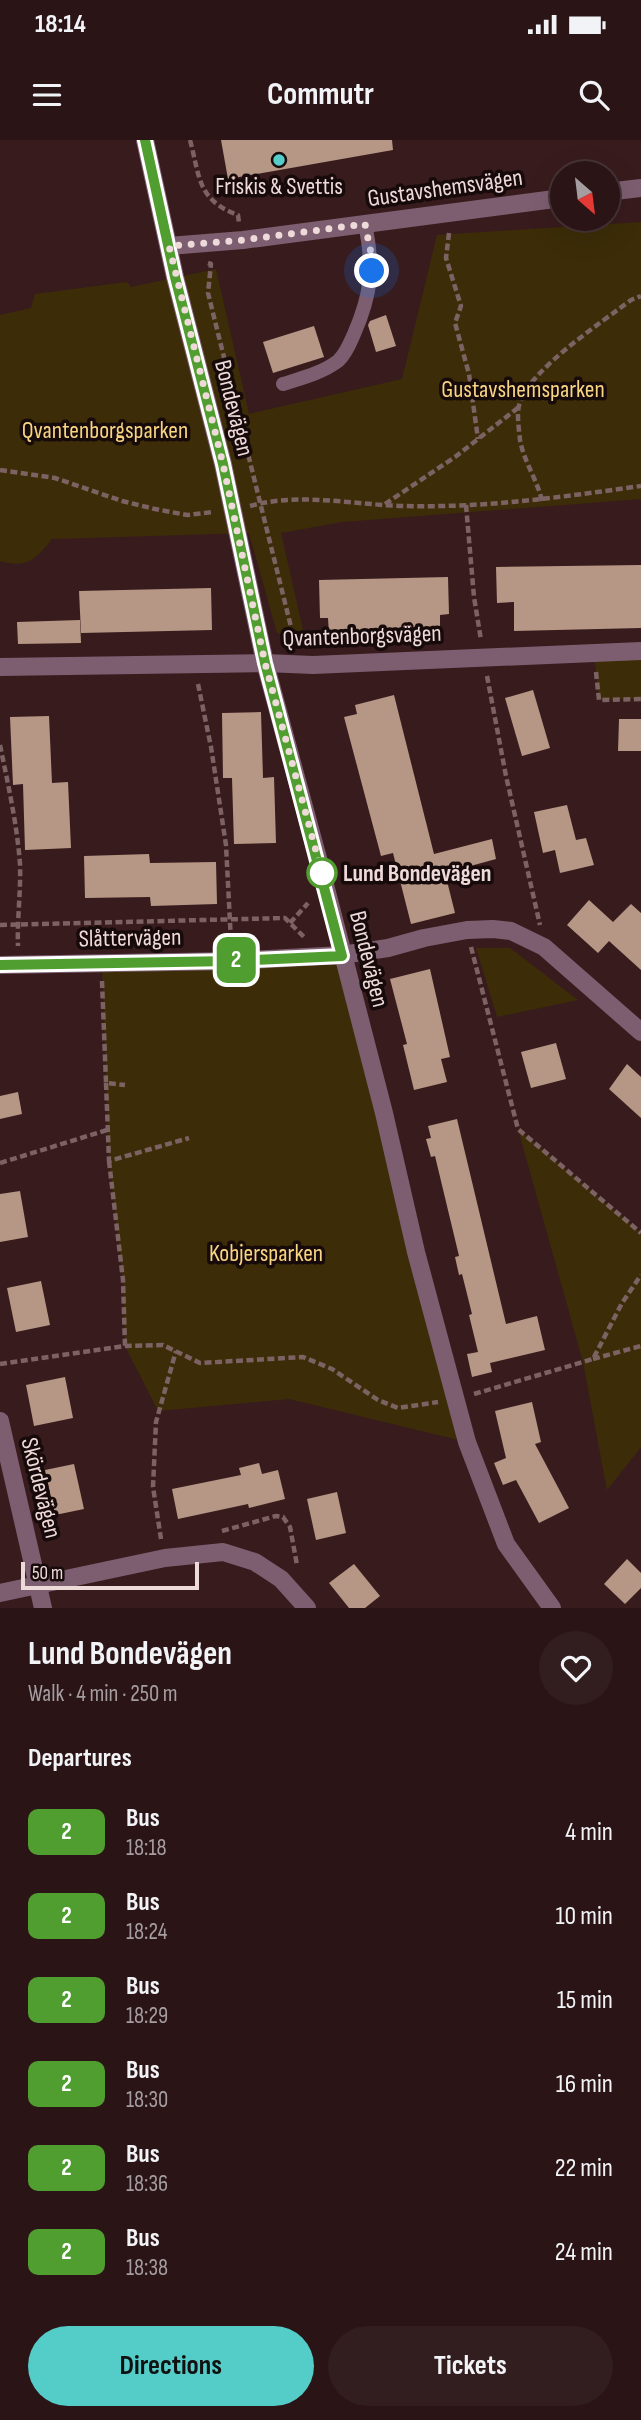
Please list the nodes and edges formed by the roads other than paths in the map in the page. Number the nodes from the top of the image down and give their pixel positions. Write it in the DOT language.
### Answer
graph roads {
  1 [pos="145,140"];
  2 [pos="641,188"];
  3 [pos="620,190"];
  4 [pos="550,199"];
  5 [pos="365,224"];
  6 [pos="169,246"];
  7 [pos="283,384"];
  8 [pos="641,651"];
  9 [pos="265,663"];
  10 [pos="0,667"];
  11 [pos="342,956"];
  12 [pos="0,965"];
  13 [pos="641,1032"];
  14 [pos="0,1421"];
  15 [pos="39,1583"];
  16 [pos="0,1593"];
  17 [pos="43,1608"];
  18 [pos="307,1608"];
  19 [pos="552,1608"];
  1 -- 6 [label="street, Bondevägen"];
  2 -- 3 [label="street"];
  4 -- 5 [label="street, Gustavshemsvägen"];
  5 -- 6 [label="street, Gustavshemsvägen"];
  5 -- 7 [label="lane"];
  6 -- 9 [label="street, Bondevägen"];
  8 -- 9 [label="street, Qvantenborgsvägen"];
  9 -- 10 [label="street, Qvantenborgsvägen"];
  9 -- 11 [label="street, Bondevägen"];
  11 -- 12 [label="street, Slåttervägen"];
  11 -- 13 [label="street, Slåttervägen"];
  11 -- 19 [label="street, Bondevägen"];
  14 -- 15 [label="street, Skördevägen"];
  15 -- 16 [label="street"];
  15 -- 17 [label="street, Skördevägen"];
  15 -- 18 [label="street"];
}
